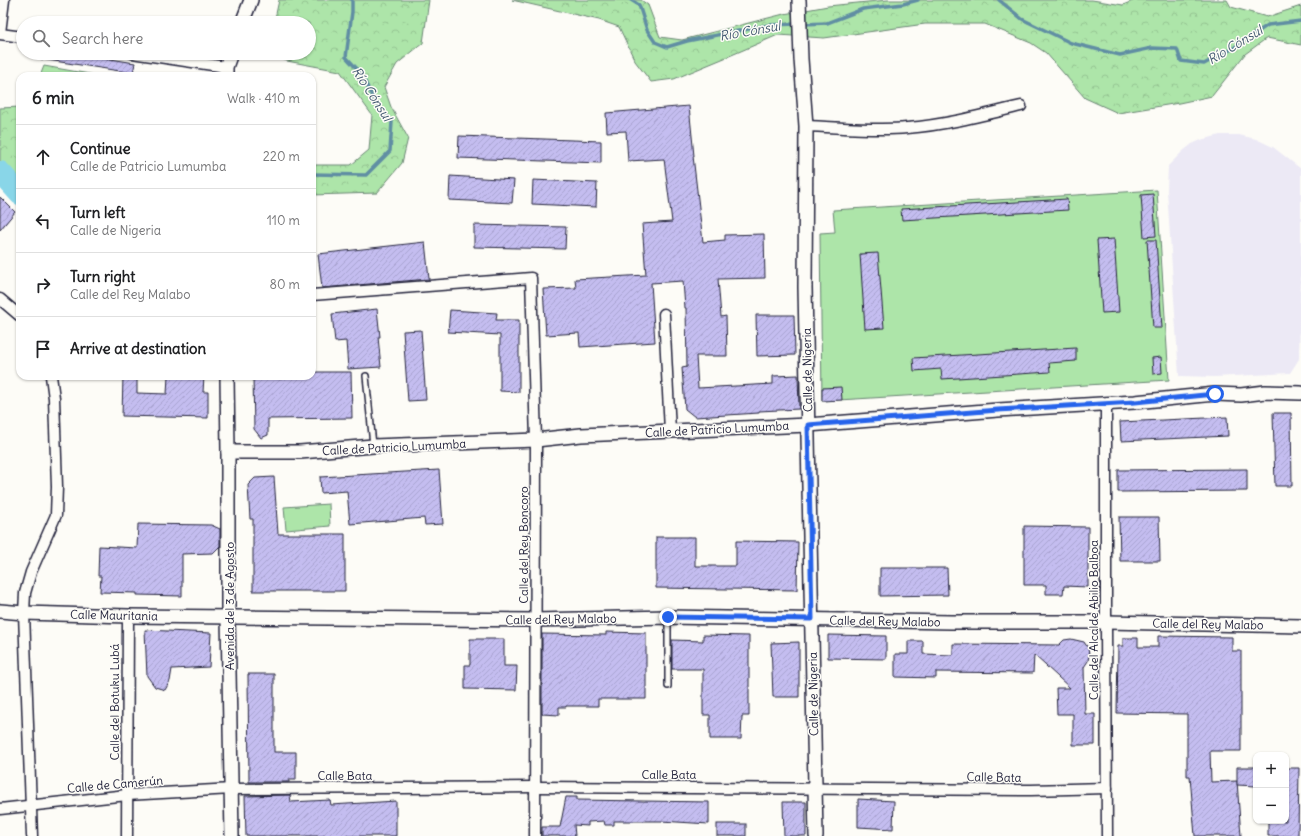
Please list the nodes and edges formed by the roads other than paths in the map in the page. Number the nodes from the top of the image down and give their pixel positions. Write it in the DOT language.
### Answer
graph roads {
  1 [pos="4,0"];
  2 [pos="251,0"];
  3 [pos="799,0"];
  4 [pos="245,16"];
  5 [pos="0,33"];
  6 [pos="16,36"];
  7 [pos="169,60"];
  8 [pos="229,60"];
  9 [pos="226,71"];
  10 [pos="1022,106"];
  11 [pos="806,126"];
  12 [pos="316,295"];
  13 [pos="0,299"];
  14 [pos="16,313"];
  15 [pos="664,314"];
  16 [pos="366,376"];
  17 [pos="52,380"];
  18 [pos="227,380"];
  19 [pos="1301,393"];
  20 [pos="1106,403"];
  21 [pos="808,425"];
  22 [pos="670,431"];
  23 [pos="536,440"];
  24 [pos="373,446"];
  25 [pos="228,452"];
  26 [pos="0,611"];
  27 [pos="24,613"];
  28 [pos="128,616"];
  29 [pos="228,617"];
  30 [pos="668,617"];
  31 [pos="812,619"];
  32 [pos="536,620"];
  33 [pos="1106,622"];
  34 [pos="1301,626"];
  35 [pos="668,686"];
  36 [pos="535,787"];
  37 [pos="815,788"];
  38 [pos="1107,788"];
  39 [pos="232,789"];
  40 [pos="126,795"];
  41 [pos="30,806"];
  42 [pos="0,809"];
  43 [pos="32,836"];
  44 [pos="127,836"];
  45 [pos="232,836"];
  46 [pos="535,836"];
  47 [pos="816,836"];
  48 [pos="1107,836"];
  1 -- 5 [label="street"];
  2 -- 4 [label="street"];
  3 -- 11 [label="street, Calle de Nigeria"];
  5 -- 6 [label="street"];
  7 -- 9 [label="street"];
  8 -- 9 [label="street"];
  10 -- 11 [label="street"];
  11 -- 21 [label="street, Calle de Nigeria"];
  12 -- 23 [label="street, Calle del Rey Boncoro"];
  13 -- 14 [label="street"];
  15 -- 22 [label="street"];
  16 -- 24 [label="lane"];
  17 -- 27 [label="street"];
  18 -- 25 [label="street, Avenida del 3 de Agosto"];
  19 -- 20 [label="street, Calle de Patricio Lumumba"];
  20 -- 21 [label="street, Calle de Patricio Lumumba"];
  20 -- 33 [label="street, Calle del Alcalde Abilio Balboa"];
  21 -- 22 [label="street, Calle de Patricio Lumumba"];
  21 -- 31 [label="street, Calle de Nigeria"];
  22 -- 23 [label="street, Calle de Patricio Lumumba"];
  23 -- 24 [label="street, Calle de Patricio Lumumba"];
  23 -- 32 [label="street, Calle del Rey Boncoro"];
  24 -- 25 [label="street, Calle de Patricio Lumumba"];
  25 -- 29 [label="street, Avenida del 3 de Agosto"];
  26 -- 27 [label="street, Calle Mauritania"];
  27 -- 28 [label="street, Calle Mauritania"];
  27 -- 41 [label="street"];
  28 -- 29 [label="street, Calle Mauritania"];
  28 -- 40 [label="street, Calle del Botuku Lubá"];
  29 -- 32 [label="street, Calle del Rey Malabo"];
  29 -- 39 [label="street, Avenida del 3 de Agosto"];
  30 -- 31 [label="street, Calle del Rey Malabo"];
  30 -- 32 [label="street, Calle del Rey Malabo"];
  30 -- 35 [label="lane"];
  31 -- 33 [label="street, Calle del Rey Malabo"];
  31 -- 37 [label="street, Calle de Nigeria"];
  32 -- 36 [label="street, Calle del Rey Boncoro"];
  33 -- 34 [label="street, Calle del Rey Malabo"];
  33 -- 38 [label="street, Calle del Alcalde Abilio Balboa"];
  36 -- 37 [label="street, Calle Bata"];
  36 -- 39 [label="street, Calle Bata"];
  36 -- 46 [label="street, Calle del Rey Boncoro"];
  37 -- 38 [label="street, Calle Bata"];
  37 -- 47 [label="street, Calle de Nigeria"];
  38 -- 48 [label="street, Calle del Alcalde Abilio Balboa"];
  39 -- 40 [label="street, Calle de Camerún"];
  39 -- 45 [label="street, Avenida del 3 de Agosto"];
  40 -- 41 [label="street, Calle de Camerún"];
  40 -- 44 [label="street, Calle del Botuku Lubá"];
  41 -- 42 [label="street, Calle de Camerún"];
  41 -- 43 [label="street"];
}
